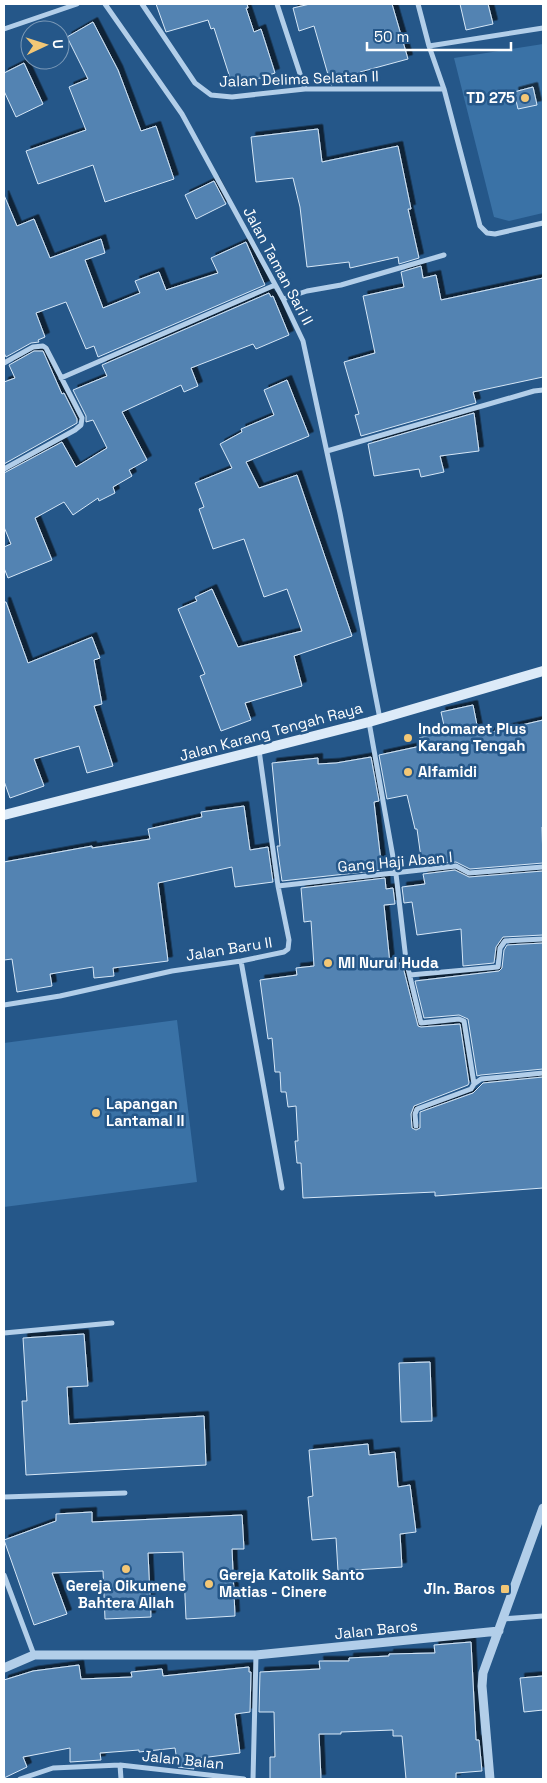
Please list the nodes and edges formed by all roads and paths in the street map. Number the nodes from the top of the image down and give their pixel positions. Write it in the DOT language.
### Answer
graph roads {
  1 [pos="78,4"];
  2 [pos="105,4"];
  3 [pos="142,4"];
  4 [pos="277,4"];
  5 [pos="418,4"];
  6 [pos="543,28"];
  7 [pos="4,29"];
  8 [pos="429,46"];
  9 [pos="444,88"];
  10 [pos="305,89"];
  11 [pos="543,223"];
  12 [pos="444,255"];
  13 [pos="275,285"];
  14 [pos="283,299"];
  15 [pos="4,363"];
  16 [pos="61,378"];
  17 [pos="543,390"];
  18 [pos="327,451"];
  19 [pos="4,469"];
  20 [pos="543,671"];
  21 [pos="380,719"];
  22 [pos="369,722"];
  23 [pos="258,750"];
  24 [pos="4,815"];
  25 [pos="543,867"];
  26 [pos="396,874"];
  27 [pos="278,886"];
  28 [pos="543,939"];
  29 [pos="241,961"];
  30 [pos="410,975"];
  31 [pos="4,1005"];
  32 [pos="543,1073"];
  33 [pos="474,1084"];
  34 [pos="416,1126"];
  35 [pos="282,1188"];
  36 [pos="112,1323"];
  37 [pos="4,1333"];
  38 [pos="125,1493"];
  39 [pos="4,1497"];
  40 [pos="543,1508"];
  41 [pos="4,1575"];
  42 [pos="543,1616"];
  43 [pos="503,1619"];
  44 [pos="499,1631"];
  45 [pos="34,1655"];
  46 [pos="256,1655"];
  47 [pos="4,1668"];
  48 [pos="120,1765"];
  49 [pos="20,1779"];
  50 [pos="121,1779"];
  51 [pos="244,1779"];
  52 [pos="253,1779"];
  53 [pos="490,1779"];
  1 -- 7 [label="street"];
  2 -- 13 [label="street, Jalan Taman Sari II"];
  3 -- 10 [label="street, Jalan Delima Selatan II"];
  4 -- 10 [label="street"];
  5 -- 8 [label="street"];
  6 -- 8 [label="street"];
  8 -- 9 [label="street"];
  9 -- 10 [label="street, Jalan Delima Selatan II"];
  9 -- 11 [label="street"];
  12 -- 14 [label="street"];
  13 -- 14 [label="street, Jalan Taman Sari II"];
  13 -- 16 [label="street"];
  14 -- 18 [label="street, Jalan Taman Sari II"];
  15 -- 16 [label="street"];
  16 -- 19 [label="street"];
  17 -- 18 [label="street"];
  18 -- 21 [label="street, Jalan Taman Sari II"];
  20 -- 21 [label="main road, Jalan Karang Tengah Raya"];
  21 -- 22 [label="main road, Jalan Karang Tengah Raya"];
  22 -- 23 [label="main road, Jalan Karang Tengah Raya"];
  22 -- 26 [label="street"];
  23 -- 24 [label="main road, Jalan Karang Tengah Raya"];
  23 -- 27 [label="street, Jalan Baru II"];
  25 -- 26 [label="street, Gang Haji Aban I"];
  26 -- 27 [label="street, Gang Haji Aban I"];
  26 -- 30 [label="street"];
  27 -- 29 [label="street, Jalan Baru II"];
  28 -- 30 [label="street"];
  29 -- 31 [label="street, Jalan Baru II"];
  29 -- 35 [label="street"];
  30 -- 33 [label="street"];
  32 -- 33 [label="street"];
  33 -- 34 [label="street"];
  36 -- 37 [label="street"];
  38 -- 39 [label="street"];
  40 -- 43 [label="street"];
  41 -- 45 [label="street"];
  42 -- 43 [label="street"];
  43 -- 44 [label="street"];
  44 -- 46 [label="street, Jalan Baros"];
  44 -- 53 [label="street"];
  45 -- 46 [label="street, Jalan Baros"];
  45 -- 47 [label="street"];
  46 -- 52 [label="street"];
  48 -- 49 [label="street, Jalan Balan"];
  48 -- 50 [label="street, Jalan Balan"];
  48 -- 51 [label="street, Jalan Balan"];
}
